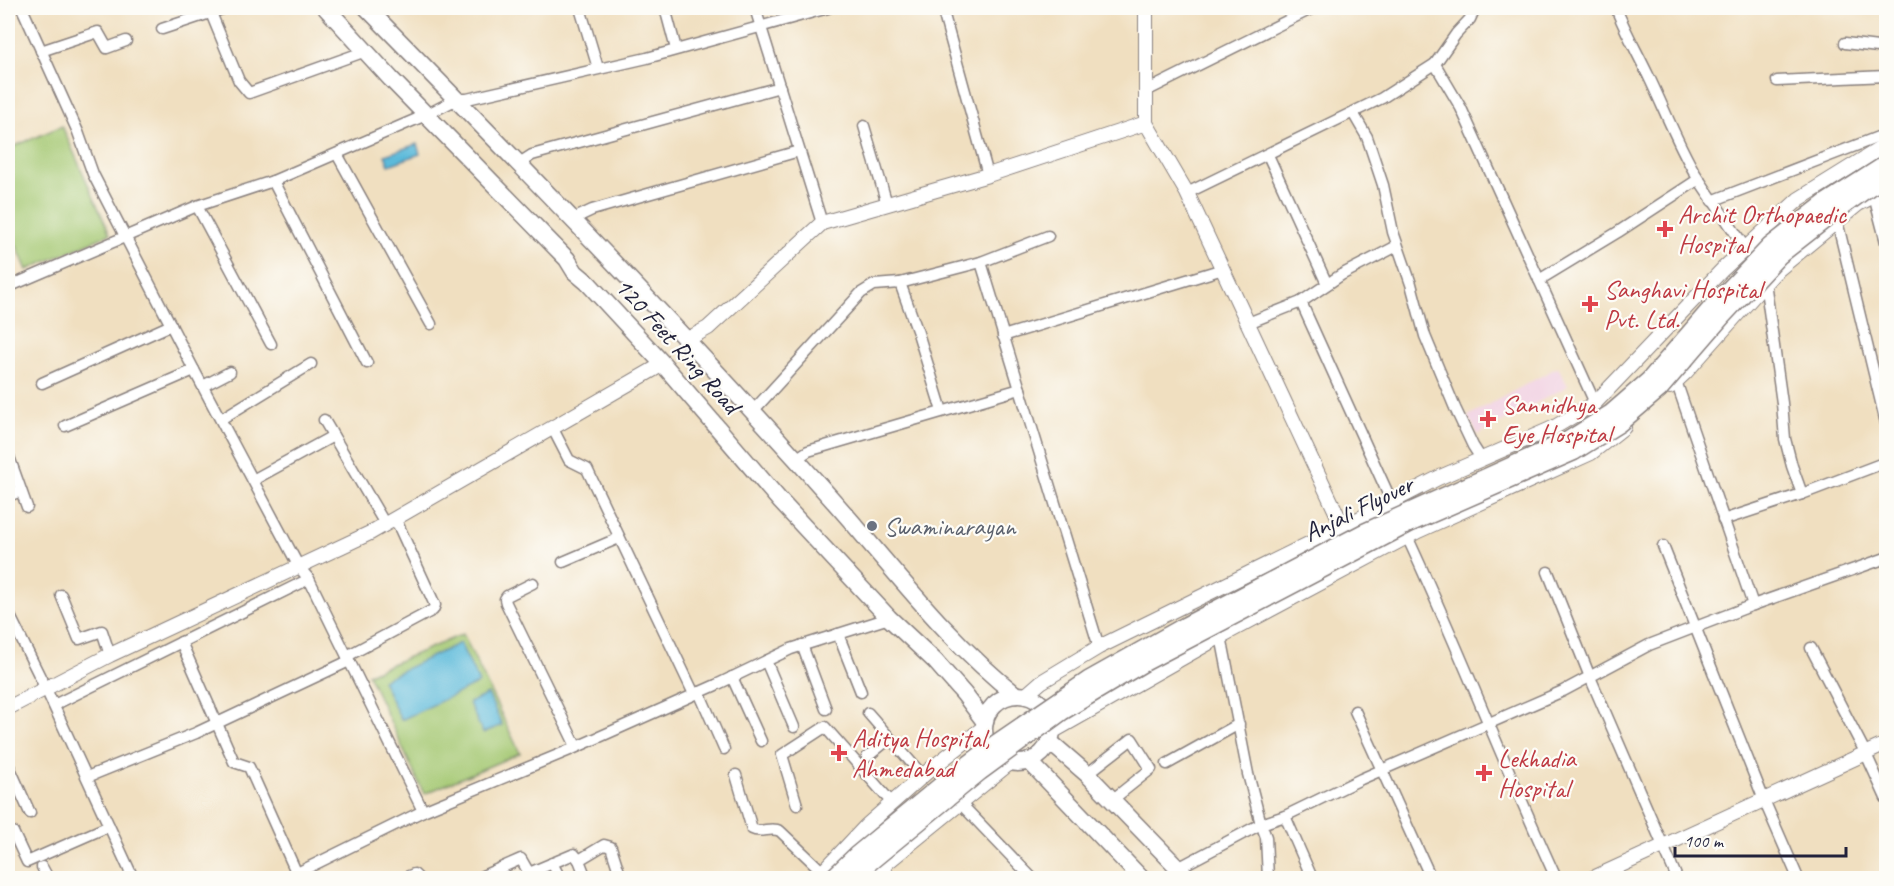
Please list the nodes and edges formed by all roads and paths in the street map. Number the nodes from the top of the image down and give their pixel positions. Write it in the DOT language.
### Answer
graph roads {
  1 [pos="22,8"];
  2 [pos="225,8"];
  3 [pos="326,8"];
  4 [pos="368,8"];
  5 [pos="580,8"];
  6 [pos="665,8"];
  7 [pos="755,8"];
  8 [pos="828,8"];
  9 [pos="942,8"];
  10 [pos="1146,8"];
  11 [pos="1313,8"];
  12 [pos="1475,8"];
  13 [pos="1616,8"];
  14 [pos="211,13"];
  15 [pos="761,26"];
  16 [pos="162,29"];
  17 [pos="126,41"];
  18 [pos="1845,43"];
  19 [pos="1887,48"];
  20 [pos="676,50"];
  21 [pos="41,51"];
  22 [pos="366,51"];
  23 [pos="1434,64"];
  24 [pos="598,68"];
  25 [pos="1887,76"];
  26 [pos="1777,81"];
  27 [pos="780,87"];
  28 [pos="1146,92"];
  29 [pos="458,99"];
  30 [pos="1353,113"];
  31 [pos="426,115"];
  32 [pos="1146,123"];
  33 [pos="864,126"];
  34 [pos="1887,134"];
  35 [pos="1887,145"];
  36 [pos="799,151"];
  37 [pos="337,154"];
  38 [pos="1268,155"];
  39 [pos="518,164"];
  40 [pos="1887,164"];
  41 [pos="988,175"];
  42 [pos="1887,179"];
  43 [pos="1699,180"];
  44 [pos="273,181"];
  45 [pos="1187,193"];
  46 [pos="1880,193"];
  47 [pos="1712,201"];
  48 [pos="887,204"];
  49 [pos="197,206"];
  50 [pos="571,220"];
  51 [pos="1838,221"];
  52 [pos="822,223"];
  53 [pos="1048,236"];
  54 [pos="124,237"];
  55 [pos="1887,242"];
  56 [pos="1397,246"];
  57 [pos="1745,248"];
  58 [pos="981,262"];
  59 [pos="1223,269"];
  60 [pos="1539,280"];
  61 [pos="1765,282"];
  62 [pos="900,283"];
  63 [pos="1327,284"];
  64 [pos="8,288"];
  65 [pos="1301,302"];
  66 [pos="1248,323"];
  67 [pos="431,324"];
  68 [pos="171,325"];
  69 [pos="1003,336"];
  70 [pos="686,340"];
  71 [pos="271,344"];
  72 [pos="367,363"];
  73 [pos="311,364"];
  74 [pos="663,364"];
  75 [pos="194,370"];
  76 [pos="230,372"];
  77 [pos="1676,381"];
  78 [pos="42,383"];
  79 [pos="203,386"];
  80 [pos="1020,389"];
  81 [pos="1596,404"];
  82 [pos="942,411"];
  83 [pos="752,412"];
  84 [pos="220,419"];
  85 [pos="324,420"];
  86 [pos="1887,423"];
  87 [pos="65,426"];
  88 [pos="552,427"];
  89 [pos="333,436"];
  90 [pos="8,454"];
  91 [pos="796,459"];
  92 [pos="1482,460"];
  93 [pos="1887,462"];
  94 [pos="253,480"];
  95 [pos="21,491"];
  96 [pos="1802,494"];
  97 [pos="8,496"];
  98 [pos="1391,502"];
  99 [pos="27,507"];
  100 [pos="1723,520"];
  101 [pos="390,521"];
  102 [pos="1343,527"];
  103 [pos="1407,537"];
  104 [pos="620,538"];
  105 [pos="1663,546"];
  106 [pos="1887,558"];
  107 [pos="563,562"];
  108 [pos="299,567"];
  109 [pos="1548,572"];
  110 [pos="309,579"];
  111 [pos="533,583"];
  112 [pos="61,595"];
  113 [pos="1753,605"];
  114 [pos="8,612"];
  115 [pos="888,618"];
  116 [pos="1696,627"];
  117 [pos="838,634"];
  118 [pos="1221,636"];
  119 [pos="181,642"];
  120 [pos="802,645"];
  121 [pos="1099,647"];
  122 [pos="1811,648"];
  123 [pos="110,655"];
  124 [pos="348,658"];
  125 [pos="765,661"];
  126 [pos="1590,676"];
  127 [pos="732,677"];
  128 [pos="46,689"];
  129 [pos="861,692"];
  130 [pos="697,693"];
  131 [pos="1020,695"];
  132 [pos="54,705"];
  133 [pos="8,708"];
  134 [pos="826,709"];
  135 [pos="1354,711"];
  136 [pos="868,713"];
  137 [pos="217,724"];
  138 [pos="985,724"];
  139 [pos="1239,724"];
  140 [pos="1488,724"];
  141 [pos="794,727"];
  142 [pos="1051,737"];
  143 [pos="889,739"];
  144 [pos="761,741"];
  145 [pos="1887,744"];
  146 [pos="576,746"];
  147 [pos="724,749"];
  148 [pos="1866,754"];
  149 [pos="867,757"];
  150 [pos="1029,761"];
  151 [pos="1011,762"];
  152 [pos="8,764"];
  153 [pos="1167,764"];
  154 [pos="1383,770"];
  155 [pos="1087,774"];
  156 [pos="736,775"];
  157 [pos="923,776"];
  158 [pos="87,777"];
  159 [pos="1887,798"];
  160 [pos="1112,800"];
  161 [pos="1764,800"];
  162 [pos="892,803"];
  163 [pos="960,803"];
  164 [pos="797,805"];
  165 [pos="423,812"];
  166 [pos="30,813"];
  167 [pos="1285,816"];
  168 [pos="1261,824"];
  169 [pos="109,826"];
  170 [pos="13,832"];
  171 [pos="1663,846"];
  172 [pos="579,860"];
  173 [pos="552,863"];
  174 [pos="884,865"];
  175 [pos="42,867"];
  176 [pos="1183,873"];
  177 [pos="501,874"];
  178 [pos="292,876"];
  179 [pos="530,876"];
  180 [pos="824,876"];
  181 [pos="48,879"];
  182 [pos="133,879"];
  183 [pos="404,879"];
  184 [pos="418,879"];
  185 [pos="478,879"];
  186 [pos="560,879"];
  187 [pos="586,879"];
  188 [pos="621,879"];
  189 [pos="851,879"];
  190 [pos="870,879"];
  191 [pos="889,879"];
  192 [pos="1032,879"];
  193 [pos="1141,879"];
  194 [pos="1268,879"];
  195 [pos="1312,879"];
  196 [pos="1431,879"];
  197 [pos="1556,879"];
  198 [pos="1593,879"];
  199 [pos="1677,879"];
  200 [pos="1798,879"];
  1 -- 21 [label="street"];
  2 -- 14 [label="street"];
  3 -- 22 [label="main road, 120 Feet Ring Road"];
  4 -- 29 [label="main road, 120 Feet Ring Road"];
  5 -- 24 [label="street"];
  6 -- 20 [label="street"];
  7 -- 15 [label="street"];
  8 -- 15 [label="street"];
  9 -- 41 [label="street"];
  10 -- 28 [label="street"];
  11 -- 28 [label="street"];
  12 -- 23 [label="street"];
  13 -- 43 [label="street"];
  14 -- 16 [label="street"];
  14 -- 22 [label="street"];
  15 -- 20 [label="street"];
  15 -- 27 [label="street"];
  17 -- 21 [label="street"];
  18 -- 19 [label="street"];
  20 -- 24 [label="street"];
  21 -- 54 [label="street"];
  22 -- 31 [label="main road, 120 Feet Ring Road"];
  23 -- 30 [label="street"];
  23 -- 60 [label="street"];
  24 -- 29 [label="street"];
  25 -- 26 [label="street"];
  27 -- 36 [label="street"];
  27 -- 39 [label="street"];
  28 -- 32 [label="street"];
  29 -- 31 [label="street"];
  29 -- 39 [label="main road, 120 Feet Ring Road"];
  30 -- 38 [label="street"];
  30 -- 56 [label="street"];
  31 -- 37 [label="street"];
  31 -- 74 [label="main road, 120 Feet Ring Road"];
  32 -- 41 [label="street"];
  32 -- 45 [label="street"];
  33 -- 48 [label="street"];
  34 -- 47 [label="street"];
  35 -- 57 [label="street"];
  36 -- 50 [label="street"];
  36 -- 52 [label="street"];
  37 -- 44 [label="street"];
  37 -- 67 [label="street"];
  38 -- 45 [label="street"];
  38 -- 63 [label="street"];
  39 -- 50 [label="main road, 120 Feet Ring Road"];
  40 -- 180 [label="main road, Anjali Flyover, bridge"];
  41 -- 48 [label="street"];
  42 -- 189 [label="main road, Anjali Flyover, bridge"];
  43 -- 47 [label="street"];
  43 -- 60 [label="street"];
  44 -- 49 [label="street"];
  44 -- 72 [label="street"];
  45 -- 59 [label="street"];
  46 -- 51 [label="street"];
  46 -- 55 [label="street"];
  47 -- 57 [label="street"];
  48 -- 52 [label="street"];
  49 -- 54 [label="street"];
  49 -- 71 [label="street"];
  50 -- 70 [label="main road, 120 Feet Ring Road"];
  51 -- 61 [label="street"];
  51 -- 86 [label="street"];
  52 -- 70 [label="street"];
  53 -- 58 [label="street"];
  54 -- 64 [label="street"];
  54 -- 68 [label="street"];
  56 -- 63 [label="street"];
  56 -- 92 [label="street"];
  57 -- 61 [label="street"];
  57 -- 81 [label="street"];
  58 -- 62 [label="street"];
  58 -- 69 [label="street"];
  59 -- 66 [label="street"];
  59 -- 69 [label="street"];
  60 -- 81 [label="street"];
  61 -- 77 [label="street"];
  61 -- 96 [label="street"];
  62 -- 82 [label="street"];
  62 -- 83 [label="street"];
  63 -- 65 [label="street"];
  65 -- 66 [label="street"];
  65 -- 98 [label="street"];
  66 -- 102 [label="street"];
  68 -- 75 [label="street"];
  68 -- 78 [label="street"];
  69 -- 80 [label="street"];
  70 -- 83 [label="main road, 120 Feet Ring Road"];
  73 -- 84 [label="street"];
  74 -- 88 [label="street"];
  74 -- 115 [label="main road, 120 Feet Ring Road"];
  75 -- 79 [label="street"];
  75 -- 87 [label="street"];
  76 -- 79 [label="street"];
  77 -- 100 [label="street"];
  77 -- 103 [label="street"];
  79 -- 84 [label="street"];
  80 -- 82 [label="street"];
  80 -- 121 [label="street"];
  81 -- 92 [label="street"];
  82 -- 91 [label="street"];
  83 -- 91 [label="main road, 120 Feet Ring Road"];
  84 -- 94 [label="street"];
  85 -- 89 [label="street"];
  88 -- 101 [label="street"];
  88 -- 104 [label="street"];
  89 -- 94 [label="street"];
  89 -- 101 [label="street"];
  90 -- 95 [label="street"];
  91 -- 131 [label="main road, 120 Feet Ring Road"];
  92 -- 98 [label="street"];
  93 -- 96 [label="street"];
  94 -- 108 [label="street"];
  95 -- 97 [label="street"];
  95 -- 99 [label="street"];
  96 -- 100 [label="street"];
  98 -- 102 [label="street"];
  98 -- 103 [label="street"];
  100 -- 113 [label="street"];
  101 -- 108 [label="street"];
  101 -- 124 [label="street"];
  102 -- 121 [label="street"];
  103 -- 118 [label="street"];
  103 -- 140 [label="street"];
  104 -- 107 [label="street"];
  104 -- 130 [label="street"];
  105 -- 116 [label="street"];
  106 -- 113 [label="street"];
  108 -- 110 [label="street"];
  108 -- 123 [label="street"];
  109 -- 126 [label="street"];
  110 -- 119 [label="street"];
  110 -- 124 [label="street"];
  111 -- 146 [label="street"];
  112 -- 123 [label="street"];
  113 -- 116 [label="street"];
  114 -- 128 [label="street"];
  115 -- 117 [label="street"];
  115 -- 138 [label="main road, 120 Feet Ring Road"];
  116 -- 126 [label="street"];
  116 -- 161 [label="street"];
  117 -- 120 [label="street"];
  117 -- 129 [label="street"];
  118 -- 139 [label="street"];
  118 -- 142 [label="street"];
  119 -- 132 [label="street"];
  119 -- 137 [label="street"];
  120 -- 125 [label="street"];
  120 -- 134 [label="street"];
  121 -- 131 [label="street"];
  122 -- 148 [label="street"];
  123 -- 128 [label="street"];
  124 -- 137 [label="street"];
  124 -- 165 [label="street"];
  125 -- 127 [label="street"];
  125 -- 141 [label="street"];
  126 -- 140 [label="street"];
  126 -- 171 [label="street"];
  127 -- 130 [label="street"];
  127 -- 144 [label="street"];
  128 -- 132 [label="street"];
  128 -- 133 [label="street"];
  130 -- 146 [label="street"];
  130 -- 147 [label="street"];
  131 -- 138 [label="main road"];
  131 -- 142 [label="main road"];
  132 -- 158 [label="street"];
  135 -- 154 [label="street"];
  136 -- 143 [label="street"];
  137 -- 158 [label="street"];
  137 -- 178 [label="street"];
  138 -- 151 [label="main road"];
  138 -- 157 [label="street"];
  139 -- 153 [label="street"];
  139 -- 168 [label="street"];
  140 -- 154 [label="street"];
  140 -- 197 [label="street"];
  142 -- 150 [label="main road"];
  142 -- 155 [label="main road"];
  143 -- 149 [label="street"];
  143 -- 157 [label="street"];
  145 -- 148 [label="street"];
  146 -- 165 [label="street"];
  148 -- 159 [label="street"];
  148 -- 161 [label="street"];
  150 -- 151 [label="main road"];
  150 -- 193 [label="main road"];
  151 -- 163 [label="street"];
  152 -- 166 [label="street"];
  154 -- 167 [label="street"];
  154 -- 196 [label="street"];
  155 -- 160 [label="main road"];
  155 -- 160 [label="street"];
  156 -- 180 [label="street"];
  157 -- 162 [label="street"];
  158 -- 169 [label="street"];
  160 -- 176 [label="main road"];
  161 -- 171 [label="street"];
  161 -- 200 [label="street"];
  162 -- 164 [label="street"];
  162 -- 180 [label="street"];
  163 -- 174 [label="street"];
  163 -- 192 [label="street"];
  165 -- 178 [label="street"];
  167 -- 168 [label="street"];
  167 -- 195 [label="street"];
  168 -- 176 [label="street"];
  168 -- 194 [label="street"];
  169 -- 170 [label="street"];
  169 -- 182 [label="street"];
  171 -- 198 [label="street"];
  171 -- 199 [label="street"];
  172 -- 173 [label="street"];
  172 -- 187 [label="street"];
  172 -- 188 [label="street"];
  173 -- 179 [label="street"];
  173 -- 186 [label="street"];
  174 -- 190 [label="street"];
  174 -- 191 [label="street"];
  175 -- 181 [label="street"];
  177 -- 179 [label="street"];
  177 -- 185 [label="street"];
  183 -- 184 [label="street"];
}
